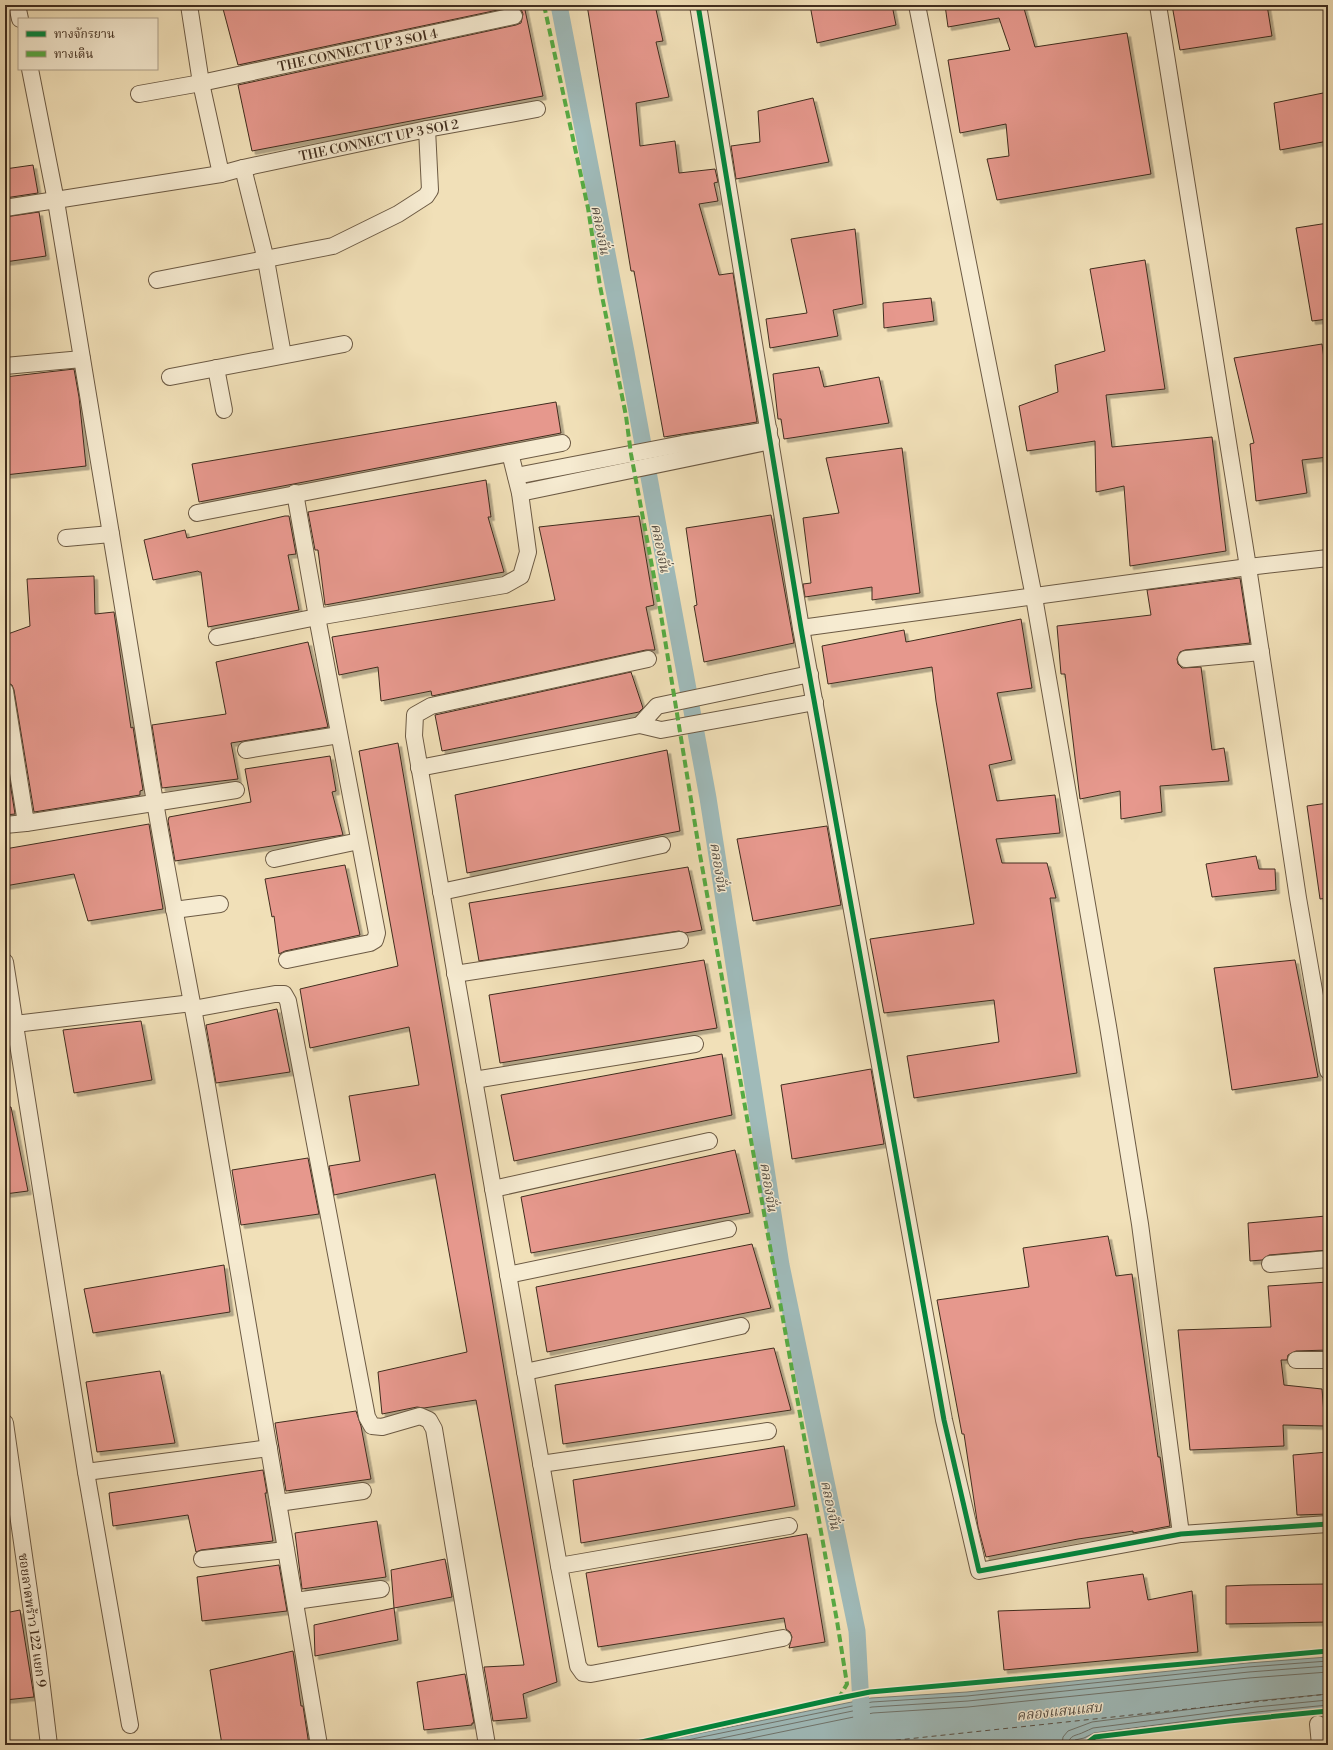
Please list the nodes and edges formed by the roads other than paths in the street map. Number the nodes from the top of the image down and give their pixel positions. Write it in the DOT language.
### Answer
graph roads {
  1 [pos="189,5"];
  2 [pos="698,5"];
  3 [pos="917,5"];
  4 [pos="1158,5"];
  5 [pos="514,16"];
  6 [pos="30,70"];
  7 [pos="201,83"];
  8 [pos="139,94"];
  9 [pos="537,109"];
  10 [pos="427,129"];
  11 [pos="243,168"];
  12 [pos="221,174"];
  13 [pos="56,201"];
  14 [pos="5,208"];
  15 [pos="266,260"];
  16 [pos="157,280"];
  17 [pos="344,344"];
  18 [pos="283,355"];
  19 [pos="82,359"];
  20 [pos="5,366"];
  21 [pos="216,368"];
  22 [pos="170,377"];
  23 [pos="224,410"];
  24 [pos="770,436"];
  25 [pos="562,443"];
  26 [pos="510,453"];
  27 [pos="627,463"];
  28 [pos="516,476"];
  29 [pos="295,493"];
  30 [pos="520,493"];
  31 [pos="197,513"];
  32 [pos="111,534"];
  33 [pos="66,538"];
  34 [pos="1328,558"];
  35 [pos="1248,567"];
  36 [pos="1034,597"];
  37 [pos="317,617"];
  38 [pos="801,628"];
  39 [pos="217,637"];
  40 [pos="1261,652"];
  41 [pos="648,659"];
  42 [pos="1186,660"];
  43 [pos="810,674"];
  44 [pos="5,691"];
  45 [pos="815,702"];
  46 [pos="640,725"];
  47 [pos="339,735"];
  48 [pos="246,750"];
  49 [pos="419,768"];
  50 [pos="236,790"];
  51 [pos="154,803"];
  52 [pos="26,823"];
  53 [pos="5,825"];
  54 [pos="359,841"];
  55 [pos="662,845"];
  56 [pos="274,859"];
  57 [pos="441,892"];
  58 [pos="220,904"];
  59 [pos="174,910"];
  60 [pos="680,940"];
  61 [pos="287,960"];
  62 [pos="5,962"];
  63 [pos="455,974"];
  64 [pos="193,1006"];
  65 [pos="15,1024"];
  66 [pos="695,1044"];
  67 [pos="1328,1071"];
  68 [pos="474,1080"];
  69 [pos="708,1141"];
  70 [pos="493,1189"];
  71 [pos="728,1229"];
  72 [pos="1328,1259"];
  73 [pos="1270,1264"];
  74 [pos="508,1275"];
  75 [pos="741,1326"];
  76 [pos="1296,1360"];
  77 [pos="1328,1360"];
  78 [pos="525,1372"];
  79 [pos="5,1423"];
  80 [pos="768,1431"];
  81 [pos="269,1448"];
  82 [pos="541,1464"];
  83 [pos="8,1470"];
  84 [pos="86,1472"];
  85 [pos="363,1491"];
  86 [pos="278,1503"];
  87 [pos="1328,1524"];
  88 [pos="789,1526"];
  89 [pos="1181,1534"];
  90 [pos="286,1550"];
  91 [pos="202,1559"];
  92 [pos="559,1566"];
  93 [pos="381,1589"];
  94 [pos="295,1601"];
  95 [pos="783,1638"];
  96 [pos="1318,1724"];
  97 [pos="130,1725"];
  98 [pos="49,1745"];
  99 [pos="319,1745"];
  100 [pos="487,1745"];
  101 [pos="1320,1745"];
  1 -- 7 [label="street"];
  2 -- 24 [label="street"];
  3 -- 36 [label="street"];
  4 -- 35 [label="street"];
  5 -- 7 [label="street, THE CONNECT UP 3 SOI 4"];
  6 -- 13 [label="street"];
  7 -- 8 [label="street, THE CONNECT UP 3 SOI 4"];
  7 -- 12 [label="street"];
  9 -- 10 [label="street, THE CONNECT UP 3 SOI 2"];
  10 -- 11 [label="street, THE CONNECT UP 3 SOI 2"];
  10 -- 15 [label="street"];
  11 -- 12 [label="street, THE CONNECT UP 3 SOI 2"];
  11 -- 15 [label="street"];
  12 -- 13 [label="street, THE CONNECT UP 3 SOI 2"];
  13 -- 14 [label="street, THE CONNECT UP 3 SOI 2"];
  13 -- 19 [label="street"];
  15 -- 16 [label="street"];
  15 -- 18 [label="street"];
  17 -- 18 [label="street"];
  18 -- 21 [label="street"];
  19 -- 20 [label="street"];
  19 -- 32 [label="street"];
  21 -- 22 [label="street"];
  21 -- 23 [label="street"];
  24 -- 27 [label="street"];
  24 -- 38 [label="street"];
  25 -- 26 [label="street"];
  26 -- 28 [label="street"];
  26 -- 29 [label="street"];
  27 -- 28 [label="street"];
  27 -- 30 [label="street"];
  28 -- 30 [label="street"];
  29 -- 31 [label="street"];
  29 -- 37 [label="street"];
  30 -- 37 [label="street"];
  32 -- 33 [label="street"];
  32 -- 51 [label="street"];
  34 -- 35 [label="street"];
  35 -- 36 [label="street"];
  35 -- 40 [label="street"];
  36 -- 38 [label="street"];
  36 -- 89 [label="street"];
  37 -- 39 [label="street"];
  37 -- 47 [label="street"];
  38 -- 43 [label="street"];
  40 -- 42 [label="street"];
  40 -- 67 [label="street"];
  41 -- 49 [label="street"];
  43 -- 45 [label="street"];
  43 -- 46 [label="street"];
  44 -- 52 [label="street"];
  45 -- 46 [label="street"];
  45 -- 89 [label="street"];
  46 -- 49 [label="street"];
  47 -- 48 [label="street"];
  47 -- 54 [label="street"];
  49 -- 57 [label="street"];
  50 -- 51 [label="street"];
  51 -- 52 [label="street"];
  51 -- 59 [label="street"];
  52 -- 53 [label="street"];
  54 -- 56 [label="street"];
  54 -- 61 [label="street"];
  55 -- 57 [label="street"];
  57 -- 63 [label="street"];
  58 -- 59 [label="street"];
  59 -- 64 [label="street"];
  60 -- 63 [label="street"];
  62 -- 65 [label="street"];
  63 -- 68 [label="street"];
  64 -- 65 [label="street"];
  64 -- 81 [label="street"];
  64 -- 100 [label="street"];
  65 -- 84 [label="street"];
  66 -- 68 [label="street"];
  68 -- 70 [label="street"];
  69 -- 70 [label="street"];
  70 -- 74 [label="street"];
  71 -- 74 [label="street"];
  72 -- 73 [label="street"];
  74 -- 78 [label="street"];
  75 -- 78 [label="street"];
  76 -- 77 [label="street"];
  78 -- 82 [label="street"];
  79 -- 83 [label="street, ซอยลาดพร้าว 122 แยก 9"];
  80 -- 82 [label="street"];
  81 -- 84 [label="street"];
  81 -- 86 [label="street"];
  82 -- 92 [label="street"];
  83 -- 98 [label="street, ซอยลาดพร้าว 122 แยก 9"];
  84 -- 97 [label="street"];
  85 -- 86 [label="street"];
  86 -- 90 [label="street"];
  87 -- 89 [label="street"];
  88 -- 92 [label="street"];
  90 -- 91 [label="street"];
  90 -- 94 [label="street"];
  92 -- 95 [label="street"];
  93 -- 94 [label="street"];
  94 -- 99 [label="street"];
  96 -- 101 [label="street"];
}
